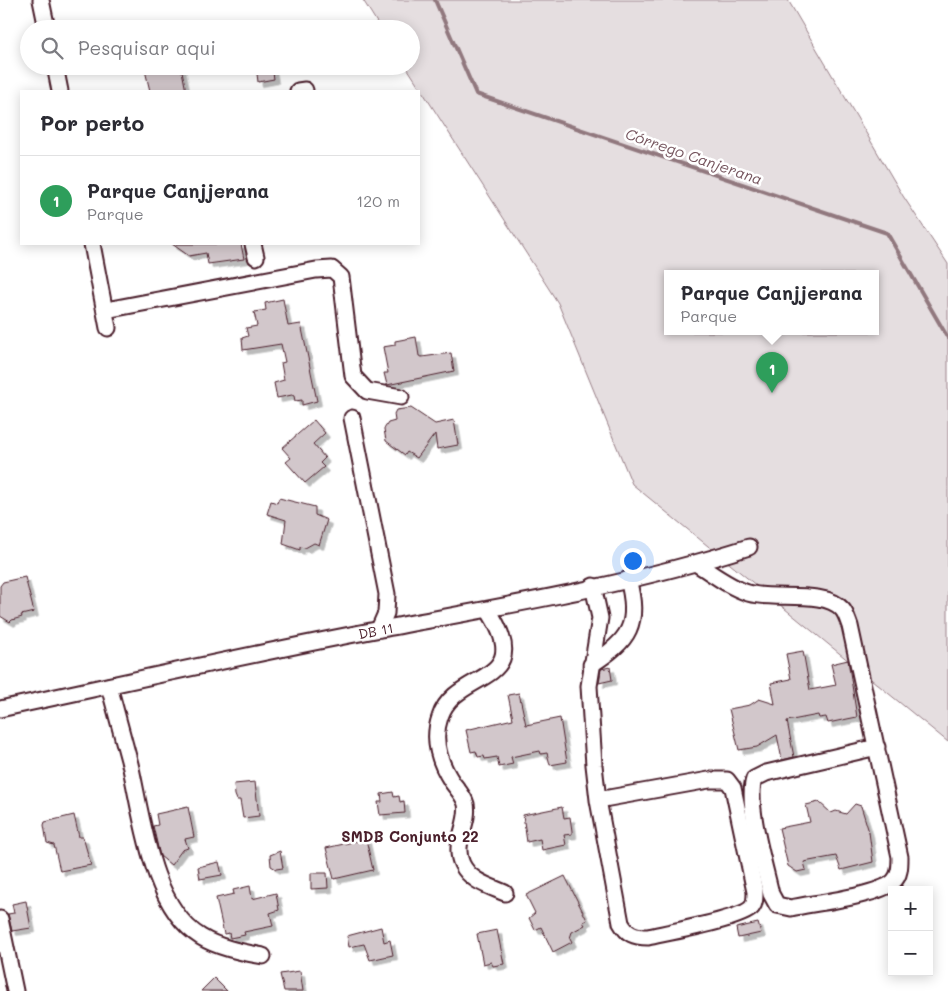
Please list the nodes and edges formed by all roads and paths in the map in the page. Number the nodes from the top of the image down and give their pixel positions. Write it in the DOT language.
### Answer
graph roads {
  1 [pos="41,0"];
  2 [pos="45,20"];
  3 [pos="57,75"];
  4 [pos="60,90"];
  5 [pos="92,245"];
  6 [pos="106,310"];
  7 [pos="108,328"];
  8 [pos="401,397"];
  9 [pos="352,418"];
  10 [pos="749,547"];
  11 [pos="697,564"];
  12 [pos="628,579"];
  13 [pos="593,586"];
  14 [pos="488,610"];
  15 [pos="379,629"];
  16 [pos="591,665"];
  17 [pos="109,686"];
  18 [pos="0,708"];
  19 [pos="877,747"];
  20 [pos="598,800"];
  21 [pos="505,893"];
  22 [pos="0,919"];
  23 [pos="263,956"];
  24 [pos="15,991"];
  1 -- 2 [label="street"];
  3 -- 4 [label="street"];
  5 -- 6 [label="street"];
  6 -- 7 [label="street"];
  6 -- 8 [label="street"];
  9 -- 15 [label="street"];
  10 -- 11 [label="street, DB 11"];
  11 -- 12 [label="street, DB 11"];
  11 -- 19 [label="street"];
  12 -- 13 [label="street, DB 11"];
  12 -- 16 [label="street"];
  13 -- 14 [label="street, DB 11"];
  13 -- 16 [label="street"];
  14 -- 15 [label="street, DB 11"];
  14 -- 21 [label="street"];
  15 -- 17 [label="street, DB 11"];
  16 -- 20 [label="street"];
  17 -- 18 [label="street, DB 11"];
  17 -- 23 [label="street"];
  19 -- 19 [label="street"];
  20 -- 20 [label="street"];
  22 -- 24 [label="street"];
}
